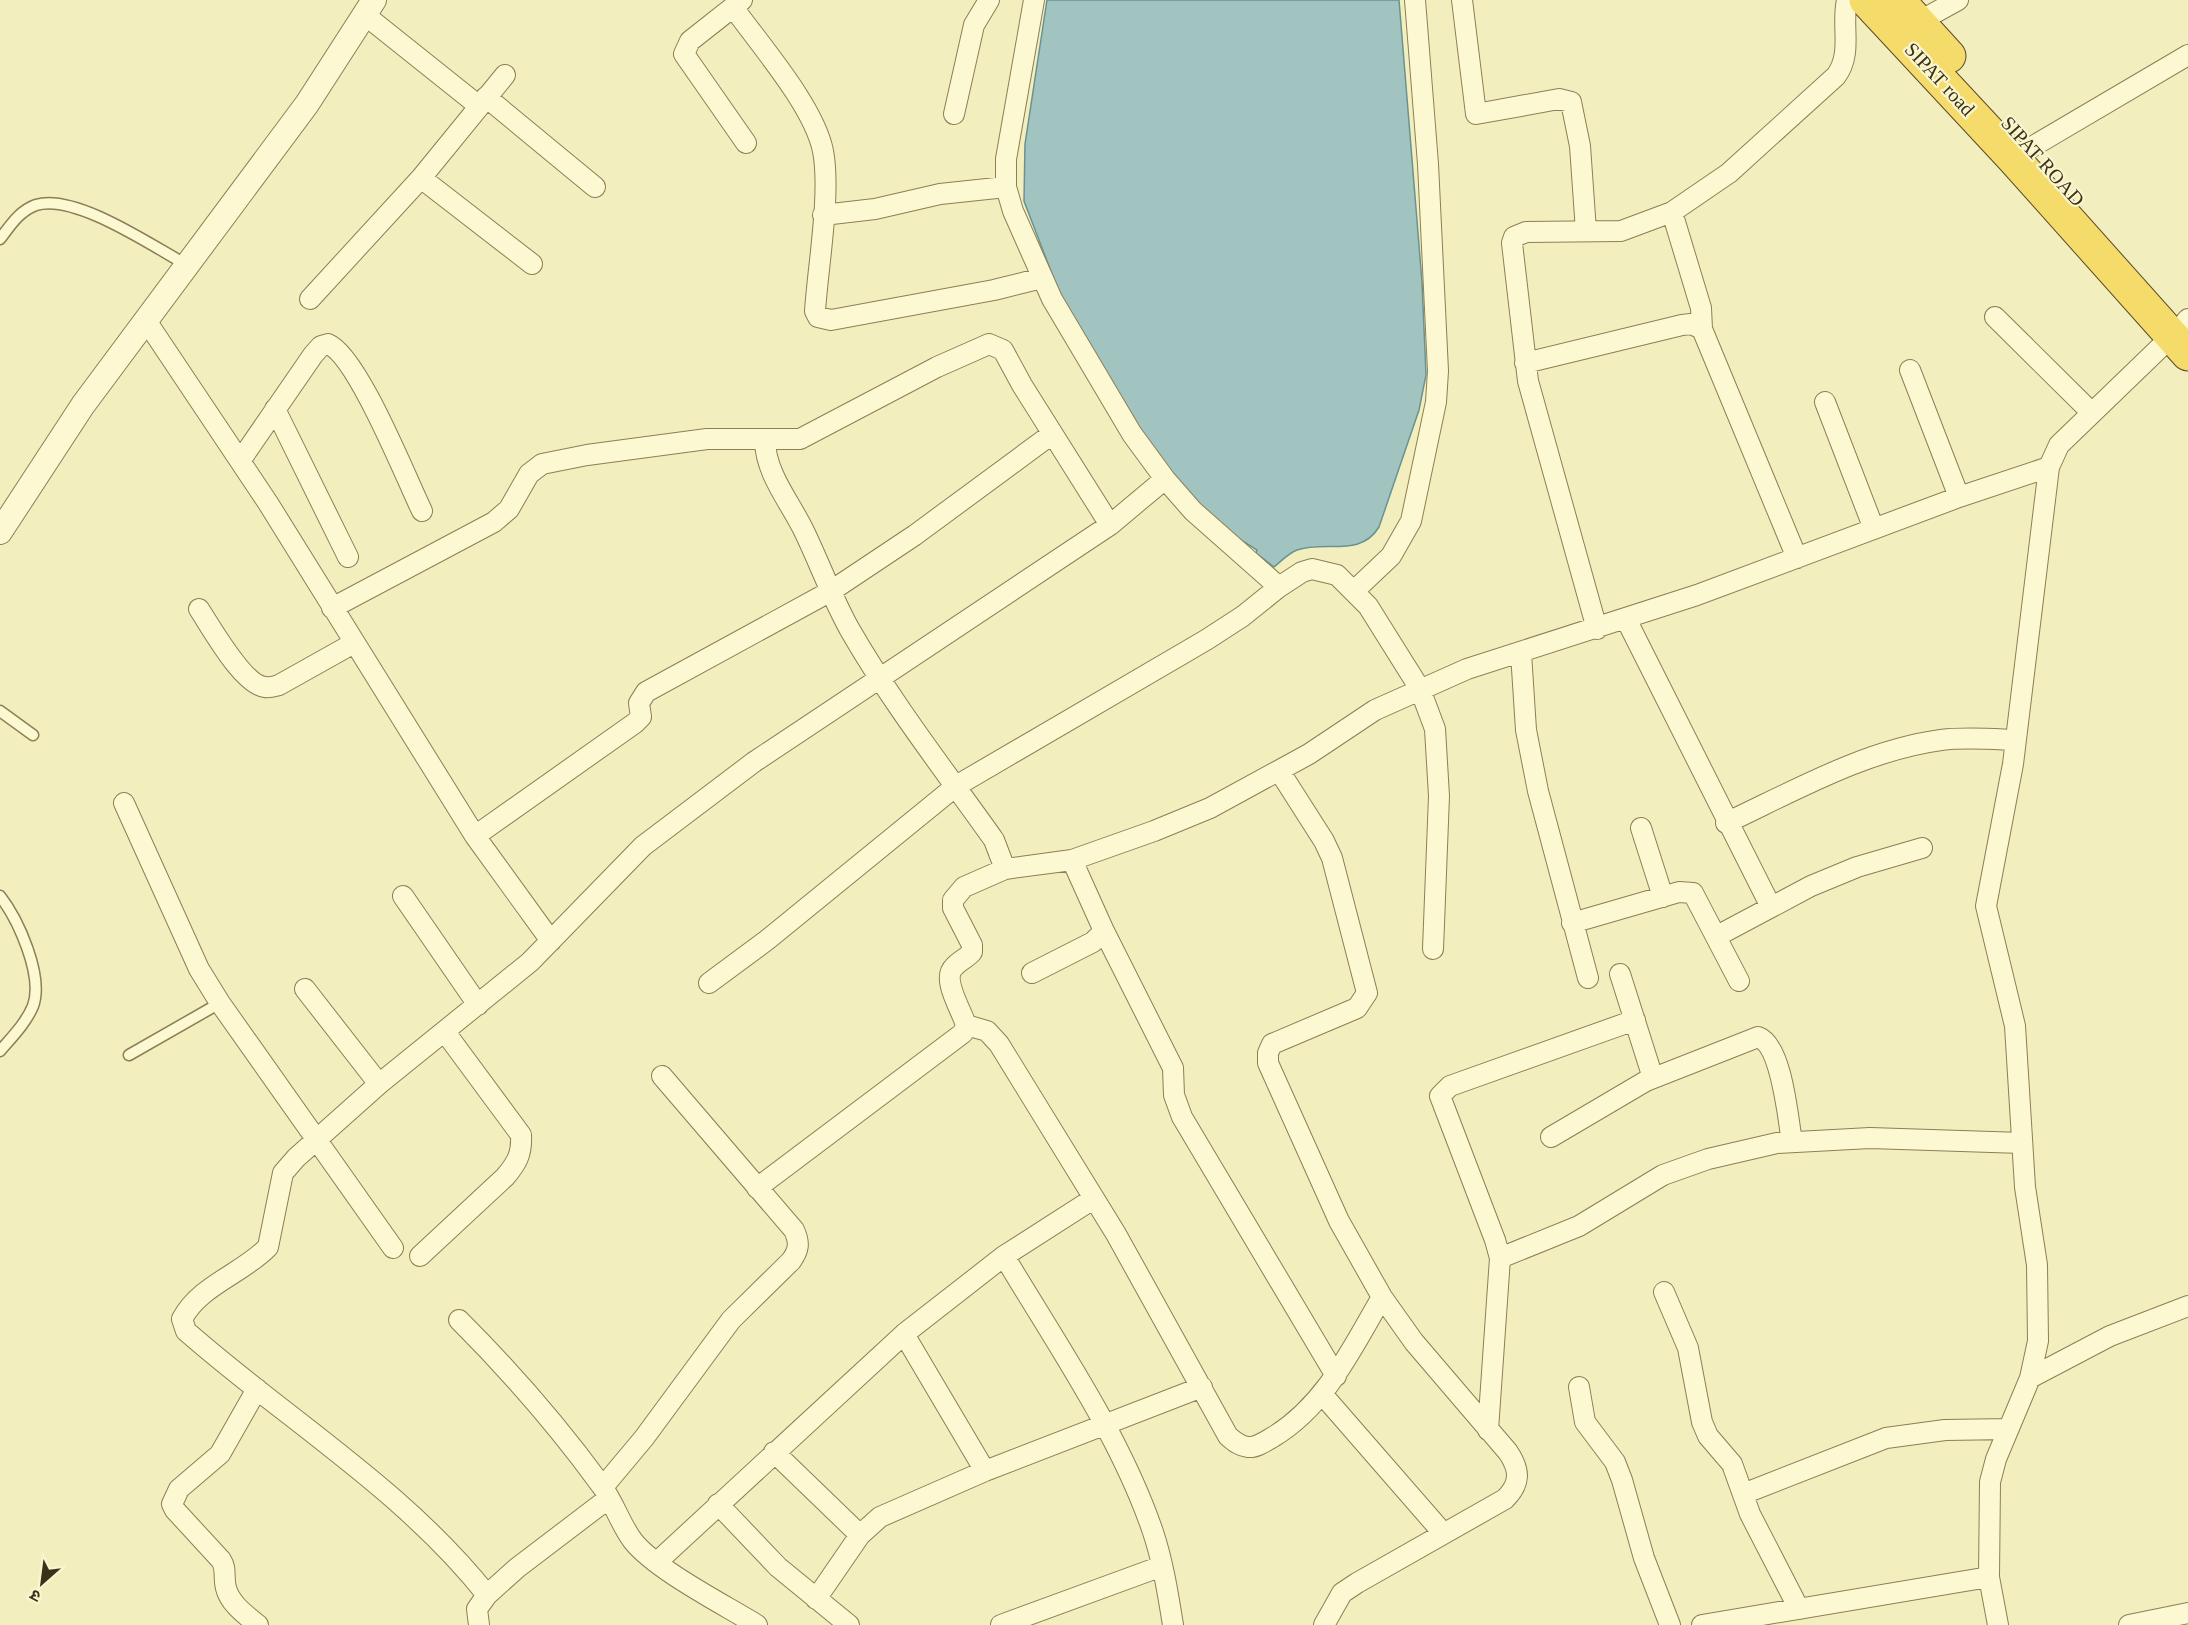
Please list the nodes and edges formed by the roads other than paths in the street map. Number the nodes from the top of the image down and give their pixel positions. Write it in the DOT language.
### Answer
graph roads {
  1 [pos="989,0"];
  2 [pos="1034,0"];
  3 [pos="1415,0"];
  4 [pos="1462,0"];
  5 [pos="1847,0"];
  6 [pos="1866,0"];
  7 [pos="1959,0"];
  8 [pos="737,4"];
  9 [pos="370,8"];
  10 [pos="1908,11"];
  11 [pos="2188,56"];
  12 [pos="505,75"];
  13 [pos="483,101"];
  14 [pos="954,114"];
  15 [pos="746,143"];
  16 [pos="2023,153"];
  17 [pos="421,178"];
  18 [pos="595,187"];
  19 [pos="1006,187"];
  20 [pos="1672,212"];
  21 [pos="823,215"];
  22 [pos="1586,231"];
  23 [pos="0,239"];
  24 [pos="532,264"];
  25 [pos="187,266"];
  26 [pos="1042,278"];
  27 [pos="310,299"];
  28 [pos="1995,317"];
  29 [pos="147,322"];
  30 [pos="1702,328"];
  31 [pos="2184,331"];
  32 [pos="1525,363"];
  33 [pos="1910,369"];
  34 [pos="1825,402"];
  35 [pos="276,409"];
  36 [pos="2092,413"];
  37 [pos="1052,434"];
  38 [pos="765,440"];
  39 [pos="240,460"];
  40 [pos="2049,467"];
  41 [pos="1165,479"];
  42 [pos="1959,497"];
  43 [pos="422,511"];
  44 [pos="1110,525"];
  45 [pos="1874,529"];
  46 [pos="0,532"];
  47 [pos="348,557"];
  48 [pos="1797,558"];
  49 [pos="1279,587"];
  50 [pos="831,591"];
  51 [pos="1354,591"];
  52 [pos="332,608"];
  53 [pos="199,609"];
  54 [pos="1626,619"];
  55 [pos="1597,628"];
  56 [pos="354,643"];
  57 [pos="1521,653"];
  58 [pos="880,677"];
  59 [pos="1420,689"];
  60 [pos="0,711"];
  61 [pos="33,735"];
  62 [pos="2015,740"];
  63 [pos="1280,772"];
  64 [pos="956,786"];
  65 [pos="124,803"];
  66 [pos="1726,823"];
  67 [pos="1641,828"];
  68 [pos="475,836"];
  69 [pos="1922,848"];
  70 [pos="1072,860"];
  71 [pos="1005,869"];
  72 [pos="0,896"];
  73 [pos="402,896"];
  74 [pos="1663,897"];
  75 [pos="1771,908"];
  76 [pos="1572,923"];
  77 [pos="1104,931"];
  78 [pos="1717,936"];
  79 [pos="551,941"];
  80 [pos="1433,949"];
  81 [pos="1032,973"];
  82 [pos="1620,974"];
  83 [pos="1588,978"];
  84 [pos="1739,981"];
  85 [pos="709,983"];
  86 [pos="305,989"];
  87 [pos="219,1003"];
  88 [pos="478,1005"];
  89 [pos="1635,1020"];
  90 [pos="966,1025"];
  91 [pos="445,1032"];
  92 [pos="0,1051"];
  93 [pos="129,1055"];
  94 [pos="662,1076"];
  95 [pos="1653,1078"];
  96 [pos="379,1084"];
  97 [pos="1551,1137"];
  98 [pos="315,1141"];
  99 [pos="1792,1142"];
  100 [pos="2022,1143"];
  101 [pos="757,1188"];
  102 [pos="1093,1199"];
  103 [pos="393,1248"];
  104 [pos="420,1256"];
  105 [pos="1004,1256"];
  106 [pos="1500,1258"];
  107 [pos="1664,1292"];
  108 [pos="1382,1297"];
  109 [pos="2188,1306"];
  110 [pos="459,1320"];
  111 [pos="904,1334"];
  112 [pos="1336,1376"];
  113 [pos="2030,1378"];
  114 [pos="1202,1387"];
  115 [pos="1579,1387"];
  116 [pos="257,1389"];
  117 [pos="1322,1394"];
  118 [pos="1103,1424"];
  119 [pos="1488,1430"];
  120 [pos="2008,1430"];
  121 [pos="774,1452"];
  122 [pos="985,1471"];
  123 [pos="606,1492"];
  124 [pos="1743,1494"];
  125 [pos="718,1504"];
  126 [pos="1443,1533"];
  127 [pos="860,1535"];
  128 [pos="657,1562"];
  129 [pos="1162,1566"];
  130 [pos="1989,1577"];
  131 [pos="487,1595"];
  132 [pos="816,1599"];
  133 [pos="1799,1609"];
  134 [pos="2188,1613"];
  135 [pos="1712,1624"];
  136 [pos="258,1625"];
  137 [pos="479,1625"];
  138 [pos="757,1625"];
  139 [pos="849,1625"];
  140 [pos="1001,1625"];
  141 [pos="1173,1625"];
  142 [pos="1324,1625"];
  143 [pos="1670,1625"];
  144 [pos="1998,1625"];
  145 [pos="2129,1625"];
  1 -- 14 [label="street"];
  2 -- 19 [label="street"];
  3 -- 51 [label="street"];
  4 -- 22 [label="street"];
  5 -- 20 [label="street"];
  6 -- 16 [label="highway, SIPAT road"];
  7 -- 10 [label="street"];
  8 -- 15 [label="street"];
  8 -- 21 [label="street"];
  9 -- 13 [label="street"];
  9 -- 25 [label="street"];
  10 -- 16 [label="highway, SIPAT ROAD"];
  11 -- 16 [label="street"];
  12 -- 13 [label="street"];
  13 -- 17 [label="street"];
  13 -- 18 [label="street"];
  16 -- 31 [label="highway, SIPAT ROAD"];
  17 -- 24 [label="street"];
  17 -- 27 [label="street"];
  19 -- 21 [label="street"];
  19 -- 26 [label="street"];
  20 -- 22 [label="street"];
  20 -- 30 [label="street"];
  21 -- 26 [label="street"];
  22 -- 32 [label="street"];
  23 -- 25 [label="lane"];
  25 -- 29 [label="street"];
  26 -- 41 [label="street"];
  28 -- 36 [label="street"];
  29 -- 39 [label="street"];
  29 -- 46 [label="street"];
  30 -- 32 [label="street"];
  30 -- 48 [label="street"];
  31 -- 36 [label="street"];
  32 -- 55 [label="street"];
  33 -- 42 [label="street"];
  34 -- 45 [label="street"];
  35 -- 39 [label="street"];
  35 -- 43 [label="street"];
  35 -- 47 [label="street"];
  36 -- 40 [label="street"];
  37 -- 38 [label="street"];
  37 -- 44 [label="street"];
  37 -- 50 [label="street"];
  38 -- 50 [label="street"];
  38 -- 52 [label="street"];
  39 -- 52 [label="street"];
  40 -- 42 [label="street"];
  40 -- 62 [label="street"];
  41 -- 44 [label="street"];
  41 -- 49 [label="street"];
  42 -- 45 [label="street"];
  44 -- 58 [label="street"];
  45 -- 48 [label="street"];
  48 -- 54 [label="street"];
  49 -- 51 [label="street"];
  49 -- 64 [label="street"];
  50 -- 58 [label="street"];
  50 -- 68 [label="street"];
  51 -- 59 [label="street"];
  52 -- 56 [label="street"];
  53 -- 56 [label="street"];
  54 -- 55 [label="street"];
  54 -- 66 [label="street"];
  55 -- 57 [label="street"];
  56 -- 68 [label="street"];
  57 -- 59 [label="street"];
  57 -- 76 [label="street"];
  58 -- 64 [label="street"];
  58 -- 79 [label="street"];
  59 -- 63 [label="street"];
  59 -- 80 [label="street"];
  60 -- 61 [label="lane"];
  62 -- 66 [label="street"];
  62 -- 100 [label="street"];
  63 -- 70 [label="street"];
  63 -- 108 [label="street"];
  64 -- 71 [label="street"];
  64 -- 85 [label="street"];
  65 -- 87 [label="street"];
  66 -- 75 [label="street"];
  67 -- 74 [label="street"];
  68 -- 79 [label="street"];
  69 -- 75 [label="street"];
  70 -- 71 [label="street"];
  70 -- 77 [label="street"];
  71 -- 90 [label="street"];
  72 -- 92 [label="lane"];
  73 -- 88 [label="street"];
  74 -- 76 [label="street"];
  74 -- 78 [label="street"];
  75 -- 78 [label="street"];
  76 -- 83 [label="street"];
  77 -- 81 [label="street"];
  77 -- 112 [label="street"];
  78 -- 84 [label="street"];
  79 -- 88 [label="street"];
  82 -- 89 [label="street"];
  86 -- 96 [label="street"];
  87 -- 93 [label="lane"];
  87 -- 98 [label="street"];
  88 -- 91 [label="street"];
  89 -- 95 [label="street"];
  89 -- 106 [label="street"];
  90 -- 101 [label="street"];
  90 -- 102 [label="street"];
  91 -- 96 [label="street"];
  91 -- 104 [label="street"];
  94 -- 101 [label="street"];
  95 -- 97 [label="street"];
  95 -- 99 [label="street"];
  96 -- 98 [label="street"];
  98 -- 103 [label="street"];
  98 -- 116 [label="street"];
  99 -- 100 [label="street"];
  99 -- 106 [label="street"];
  100 -- 113 [label="street"];
  101 -- 123 [label="street"];
  102 -- 105 [label="street"];
  102 -- 114 [label="street"];
  105 -- 111 [label="street"];
  105 -- 118 [label="street"];
  106 -- 119 [label="street"];
  107 -- 124 [label="street"];
  108 -- 112 [label="street"];
  108 -- 119 [label="street"];
  109 -- 113 [label="street"];
  110 -- 123 [label="street"];
  111 -- 121 [label="street"];
  111 -- 122 [label="street"];
  112 -- 117 [label="street"];
  113 -- 120 [label="street"];
  114 -- 117 [label="street"];
  114 -- 118 [label="street"];
  115 -- 143 [label="street"];
  116 -- 131 [label="street"];
  116 -- 136 [label="street"];
  117 -- 126 [label="street"];
  118 -- 122 [label="street"];
  118 -- 129 [label="street"];
  119 -- 126 [label="street"];
  120 -- 124 [label="street"];
  120 -- 130 [label="street"];
  121 -- 125 [label="street"];
  121 -- 127 [label="street"];
  122 -- 127 [label="street"];
  123 -- 128 [label="street"];
  123 -- 131 [label="street"];
  124 -- 133 [label="street"];
  125 -- 128 [label="street"];
  125 -- 132 [label="street"];
  126 -- 142 [label="street"];
  127 -- 132 [label="street"];
  128 -- 138 [label="street"];
  129 -- 140 [label="street"];
  129 -- 141 [label="street"];
  130 -- 133 [label="street"];
  130 -- 144 [label="street"];
  131 -- 137 [label="street"];
  132 -- 139 [label="street"];
  133 -- 135 [label="street"];
  134 -- 145 [label="street"];
}
